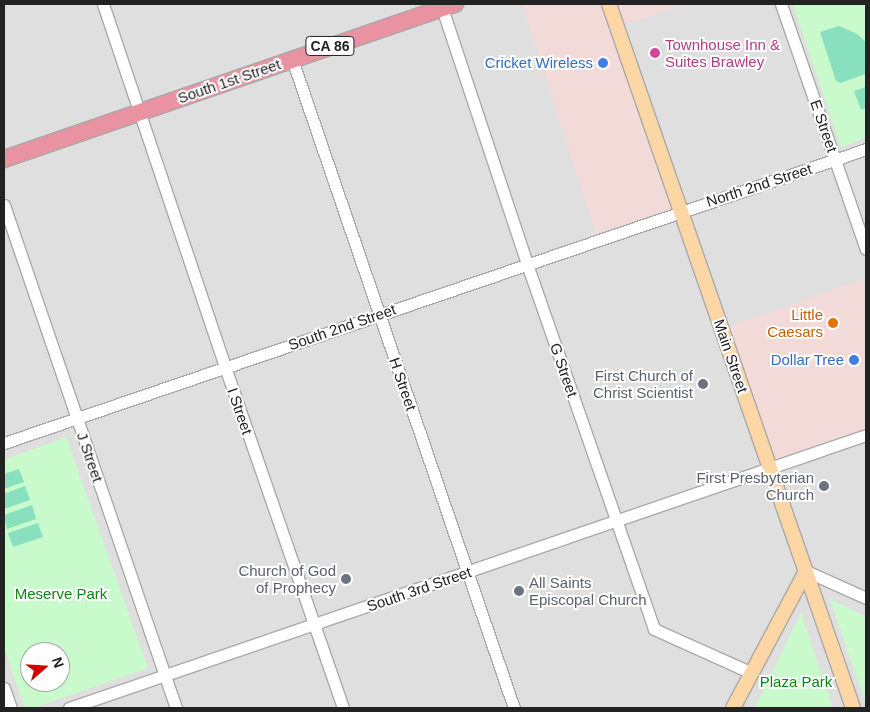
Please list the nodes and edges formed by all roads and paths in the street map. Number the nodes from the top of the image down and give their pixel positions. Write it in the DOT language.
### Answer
graph roads {
  1 [pos="103,4"];
  2 [pos="609,4"];
  3 [pos="781,4"];
  4 [pos="449,6"];
  5 [pos="292,59"];
  6 [pos="140,112"];
  7 [pos="866,149"];
  8 [pos="4,160"];
  9 [pos="836,160"];
  10 [pos="4,205"];
  11 [pos="681,211"];
  12 [pos="866,248"];
  13 [pos="527,264"];
  14 [pos="379,314"];
  15 [pos="225,367"];
  16 [pos="76,418"];
  17 [pos="866,435"];
  18 [pos="4,443"];
  19 [pos="769,468"];
  20 [pos="617,522"];
  21 [pos="806,571"];
  22 [pos="468,572"];
  23 [pos="866,598"];
  24 [pos="314,625"];
  25 [pos="752,673"];
  26 [pos="164,675"];
  27 [pos="4,688"];
  28 [pos="11,708"];
  29 [pos="69,708"];
  30 [pos="176,708"];
  31 [pos="343,708"];
  32 [pos="514,708"];
  33 [pos="733,708"];
  34 [pos="853,708"];
  1 -- 6 [label="street, I Street"];
  2 -- 11 [label="main road, Main Street"];
  3 -- 9 [label="street, E Street"];
  4 -- 5 [label="highway, South 1st Street / CA 86"];
  4 -- 13 [label="street, G Street"];
  5 -- 6 [label="highway, South 1st Street / CA 86"];
  5 -- 14 [label="street, H Street"];
  6 -- 8 [label="highway, South 1st Street / CA 86"];
  6 -- 15 [label="street, I Street"];
  7 -- 9 [label="street, North 2nd Street"];
  9 -- 11 [label="street, North 2nd Street"];
  9 -- 12 [label="street, E Street"];
  10 -- 16 [label="street, J Street"];
  11 -- 13 [label="street, South 2nd Street"];
  11 -- 19 [label="main road, Main Street"];
  13 -- 14 [label="street, South 2nd Street"];
  13 -- 20 [label="street, G Street"];
  14 -- 15 [label="street, South 2nd Street"];
  14 -- 22 [label="street, H Street"];
  15 -- 16 [label="street, South 2nd Street"];
  15 -- 24 [label="street, I Street"];
  16 -- 18 [label="street, South 2nd Street"];
  16 -- 26 [label="street, J Street"];
  17 -- 19 [label="street, South 3rd Street"];
  19 -- 20 [label="street, South 3rd Street"];
  19 -- 21 [label="main road, Main Street"];
  20 -- 22 [label="street, South 3rd Street"];
  20 -- 25 [label="street, G Street"];
  21 -- 23 [label="street"];
  21 -- 25 [label="main road"];
  21 -- 34 [label="main road, Main Street"];
  22 -- 24 [label="street, South 3rd Street"];
  22 -- 32 [label="street, H Street"];
  24 -- 26 [label="street, South 3rd Street"];
  24 -- 31 [label="street, I Street"];
  25 -- 33 [label="main road"];
  26 -- 29 [label="street, South 3rd Street"];
  26 -- 30 [label="street, J Street"];
  27 -- 28 [label="street"];
}
